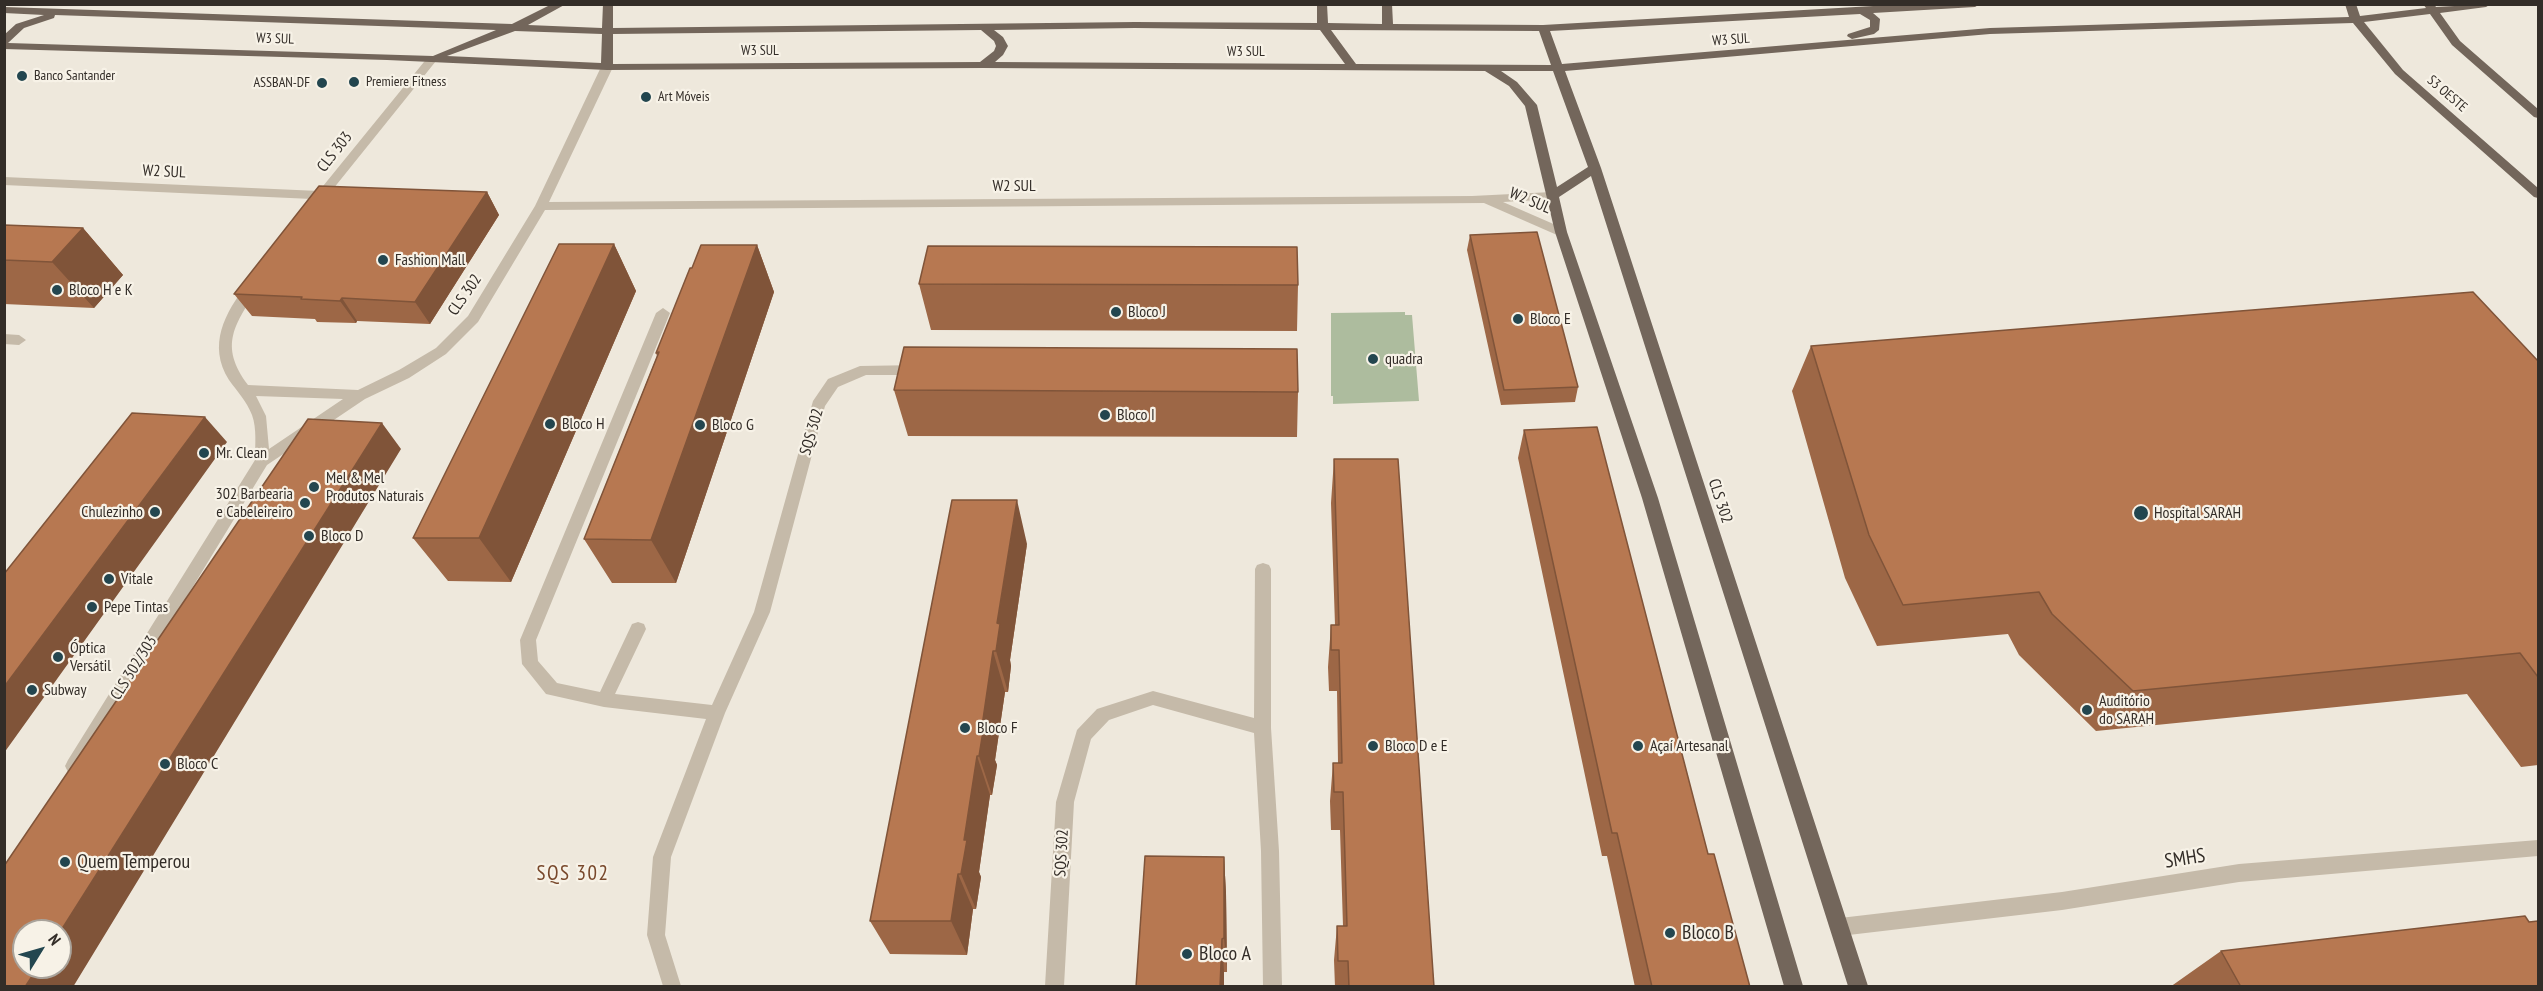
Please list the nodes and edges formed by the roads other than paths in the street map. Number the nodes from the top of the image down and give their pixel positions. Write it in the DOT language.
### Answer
graph roads {
  1 [pos="561,4"];
  2 [pos="608,4"];
  3 [pos="1322,4"];
  4 [pos="1387,4"];
  5 [pos="1975,4"];
  6 [pos="2350,4"];
  7 [pos="2486,4"];
  8 [pos="2430,8"];
  9 [pos="4,10"];
  10 [pos="65,12"];
  11 [pos="1864,12"];
  12 [pos="2356,20"];
  13 [pos="1323,26"];
  14 [pos="1388,27"];
  15 [pos="513,28"];
  16 [pos="986,28"];
  17 [pos="1544,28"];
  18 [pos="607,31"];
  19 [pos="4,41"];
  20 [pos="4,46"];
  21 [pos="1799,49"];
  22 [pos="432,59"];
  23 [pos="983,65"];
  24 [pos="607,67"];
  25 [pos="1353,68"];
  26 [pos="1488,68"];
  27 [pos="1560,68"];
  28 [pos="2538,115"];
  29 [pos="1595,168"];
  30 [pos="4,181"];
  31 [pos="2538,194"];
  32 [pos="322,195"];
  33 [pos="1552,196"];
  34 [pos="1487,200"];
  35 [pos="541,206"];
  36 [pos="309,213"];
  37 [pos="1561,232"];
  38 [pos="261,274"];
  39 [pos="663,313"];
  40 [pos="4,339"];
  41 [pos="20,340"];
  42 [pos="936,370"];
  43 [pos="246,390"];
  44 [pos="360,395"];
  45 [pos="262,461"];
  46 [pos="1263,569"];
  47 [pos="638,629"];
  48 [pos="604,700"];
  49 [pos="717,713"];
  50 [pos="1262,729"];
  51 [pos="64,782"];
  52 [pos="2538,848"];
  53 [pos="1840,927"];
  54 [pos="672,987"];
  55 [pos="1054,987"];
  56 [pos="1273,987"];
  57 [pos="1792,987"];
  58 [pos="1858,987"];
  1 -- 15 [label="main road"];
  2 -- 18 [label="main road"];
  3 -- 13 [label="main road"];
  4 -- 14 [label="main road"];
  5 -- 11 [label="main road, W3 SUL"];
  6 -- 12 [label="main road, S3 OESTE"];
  7 -- 8 [label="main road, W3 SUL"];
  8 -- 12 [label="main road, W3 SUL"];
  8 -- 28 [label="main road"];
  9 -- 10 [label="main road, W3 SUL"];
  10 -- 15 [label="main road, W3 SUL"];
  10 -- 19 [label="main road"];
  11 -- 17 [label="main road, W3 SUL"];
  11 -- 21 [label="main road"];
  12 -- 21 [label="main road, W3 SUL"];
  12 -- 31 [label="main road, S3 OESTE"];
  13 -- 14 [label="main road, W3 SUL"];
  13 -- 16 [label="main road, W3 SUL"];
  13 -- 25 [label="main road"];
  14 -- 17 [label="main road, W3 SUL"];
  15 -- 18 [label="main road, W3 SUL"];
  15 -- 22 [label="main road"];
  16 -- 18 [label="main road, W3 SUL"];
  16 -- 23 [label="main road"];
  17 -- 27 [label="main road, CLS 302"];
  18 -- 24 [label="main road"];
  20 -- 22 [label="main road, W3 SUL"];
  21 -- 27 [label="main road, W3 SUL"];
  22 -- 24 [label="main road, W3 SUL"];
  22 -- 32 [label="street, CLS 303"];
  23 -- 24 [label="main road, W3 SUL"];
  23 -- 25 [label="main road, W3 SUL"];
  24 -- 35 [label="street, CLS 302"];
  25 -- 26 [label="main road, W3 SUL"];
  26 -- 27 [label="main road, W3 SUL"];
  26 -- 33 [label="main road"];
  27 -- 29 [label="main road, CLS 302"];
  29 -- 33 [label="main road"];
  29 -- 53 [label="main road, CLS 302"];
  30 -- 32 [label="street, W2 SUL"];
  32 -- 36 [label="street, CLS 303"];
  33 -- 34 [label="street, W2 SUL"];
  33 -- 37 [label="main road"];
  34 -- 35 [label="street, W2 SUL"];
  34 -- 37 [label="street, W2 SUL"];
  35 -- 44 [label="street, CLS 302"];
  37 -- 57 [label="main road"];
  38 -- 43 [label="street"];
  39 -- 48 [label="street"];
  40 -- 41 [label="street"];
  42 -- 49 [label="street, SQS 302"];
  43 -- 44 [label="street"];
  43 -- 45 [label="street"];
  44 -- 45 [label="street, CLS 302"];
  45 -- 51 [label="street, CLS 302/303"];
  46 -- 50 [label="street"];
  47 -- 48 [label="street"];
  48 -- 49 [label="street"];
  49 -- 54 [label="street, SQS 302"];
  50 -- 55 [label="street, SQS 302"];
  50 -- 56 [label="street"];
  52 -- 53 [label="street, SMHS"];
  53 -- 58 [label="main road, CLS 302"];
}
